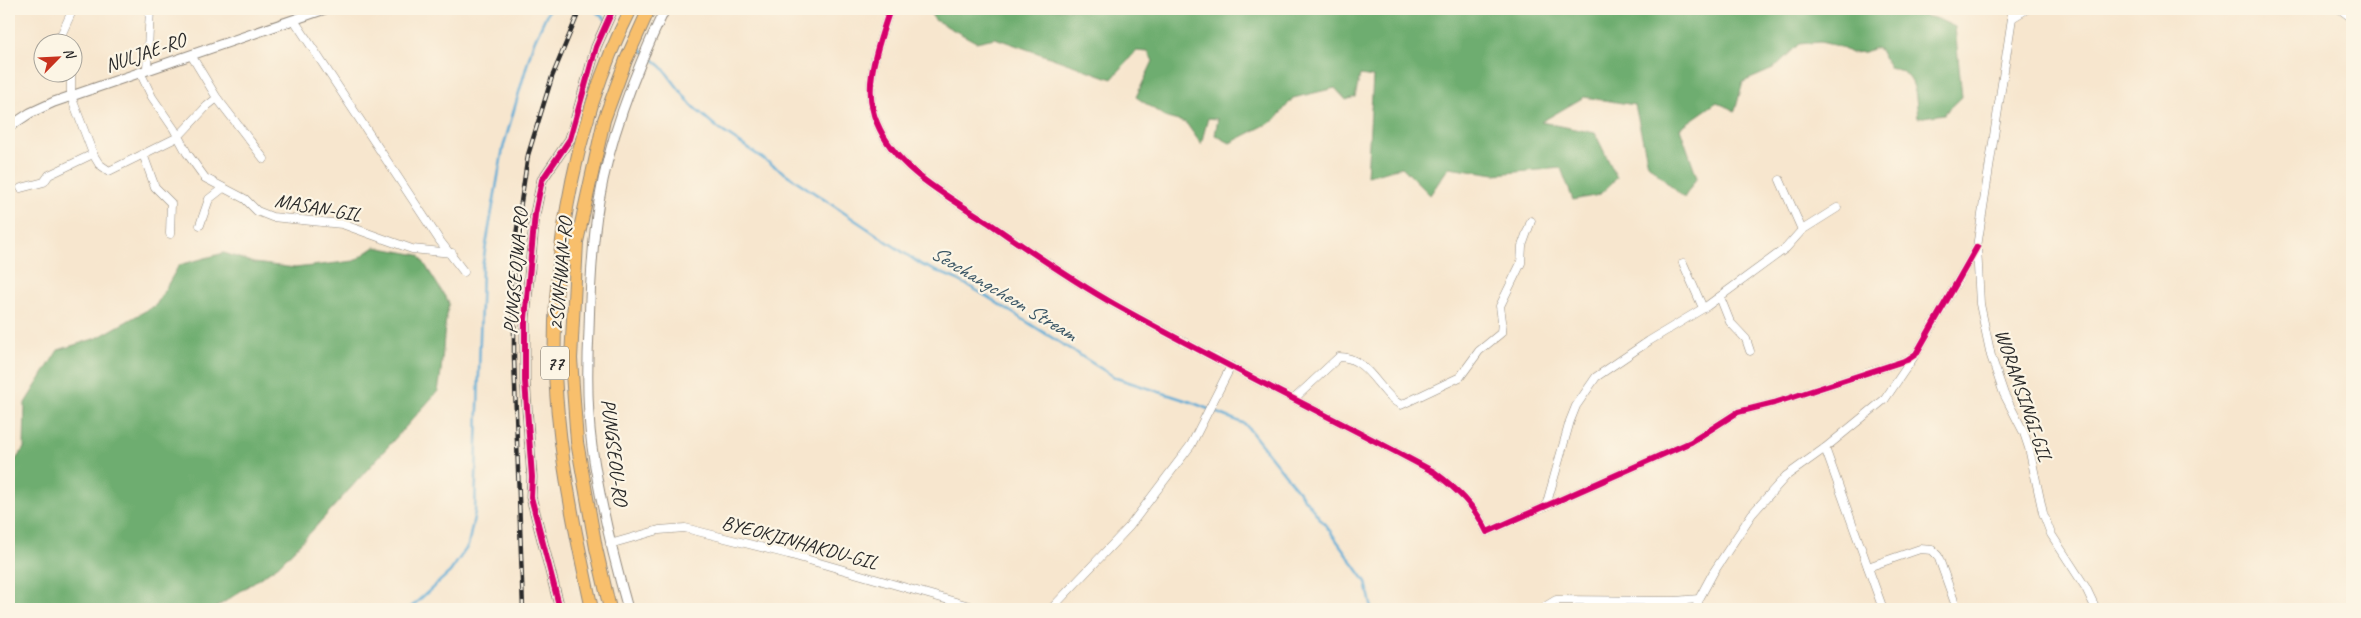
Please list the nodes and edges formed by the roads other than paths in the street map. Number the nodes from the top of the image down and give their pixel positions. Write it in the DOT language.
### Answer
graph roads {
  1 [pos="73,9"];
  2 [pos="150,9"];
  3 [pos="325,9"];
  4 [pos="613,9"];
  5 [pos="631,9"];
  6 [pos="649,9"];
  7 [pos="665,9"];
  8 [pos="890,9"];
  9 [pos="2010,9"];
  10 [pos="2027,9"];
  11 [pos="2340,9"];
  12 [pos="2012,18"];
  13 [pos="2352,18"];
  14 [pos="294,20"];
  15 [pos="63,32"];
  16 [pos="191,54"];
  17 [pos="143,70"];
  18 [pos="71,82"];
  19 [pos="71,96"];
  20 [pos="217,98"];
  21 [pos="9,127"];
  22 [pos="178,136"];
  23 [pos="93,154"];
  24 [pos="143,154"];
  25 [pos="264,159"];
  26 [pos="1780,180"];
  27 [pos="21,188"];
  28 [pos="223,188"];
  29 [pos="1837,208"];
  30 [pos="1531,221"];
  31 [pos="200,225"];
  32 [pos="1802,230"];
  33 [pos="170,234"];
  34 [pos="1976,247"];
  35 [pos="452,253"];
  36 [pos="1683,263"];
  37 [pos="464,272"];
  38 [pos="1720,297"];
  39 [pos="1704,308"];
  40 [pos="1750,351"];
  41 [pos="1916,354"];
  42 [pos="1230,366"];
  43 [pos="1295,398"];
  44 [pos="1825,448"];
  45 [pos="1546,506"];
  46 [pos="610,544"];
  47 [pos="1868,566"];
  48 [pos="1699,599"];
  49 [pos="560,609"];
  50 [pos="592,609"];
  51 [pos="610,609"];
  52 [pos="628,609"];
  53 [pos="980,609"];
  54 [pos="1051,609"];
  55 [pos="1545,609"];
  56 [pos="1696,609"];
  57 [pos="1883,609"];
  58 [pos="1957,609"];
  59 [pos="2096,609"];
  1 -- 15 [label="street"];
  2 -- 17 [label="street"];
  3 -- 14 [label="street, NULJAE-RO"];
  4 -- 49 [label="street, PUNGSEOJWA-RO"];
  5 -- 50 [label="highway, 2SUNHWAN-RO / 77"];
  6 -- 51 [label="highway, 2SUNHWAN-RO / 77"];
  7 -- 46 [label="street, PUNGSEOU-RO"];
  8 -- 42 [label="street"];
  9 -- 12 [label="street"];
  10 -- 12 [label="street"];
  11 -- 13 [label="street"];
  12 -- 34 [label="street, WORAMSINGI-GIL"];
  14 -- 16 [label="street, NULJAE-RO"];
  14 -- 35 [label="street"];
  16 -- 17 [label="street, NULJAE-RO"];
  16 -- 20 [label="street"];
  17 -- 19 [label="street, NULJAE-RO"];
  17 -- 22 [label="street, MASAN-GIL"];
  18 -- 19 [label="street"];
  19 -- 21 [label="street, NULJAE-RO"];
  19 -- 23 [label="street"];
  20 -- 22 [label="street"];
  20 -- 25 [label="street"];
  22 -- 24 [label="street"];
  22 -- 28 [label="street, MASAN-GIL"];
  23 -- 24 [label="street"];
  23 -- 27 [label="street"];
  24 -- 33 [label="street"];
  26 -- 32 [label="street"];
  28 -- 31 [label="street"];
  28 -- 35 [label="street, MASAN-GIL"];
  29 -- 32 [label="street"];
  30 -- 43 [label="street"];
  32 -- 38 [label="street"];
  34 -- 41 [label="street"];
  34 -- 59 [label="street, WORAMSINGI-GIL"];
  35 -- 37 [label="street"];
  36 -- 39 [label="street"];
  38 -- 39 [label="street"];
  38 -- 40 [label="street"];
  39 -- 45 [label="street"];
  41 -- 44 [label="street"];
  41 -- 45 [label="street"];
  42 -- 43 [label="street"];
  42 -- 54 [label="street"];
  43 -- 45 [label="street"];
  44 -- 47 [label="street"];
  44 -- 48 [label="street"];
  46 -- 52 [label="street, PUNGSEOU-RO"];
  46 -- 53 [label="street, BYEOKJINHAKDU-GIL"];
  47 -- 57 [label="street"];
  47 -- 58 [label="street"];
  48 -- 55 [label="street"];
  48 -- 56 [label="street"];
}
